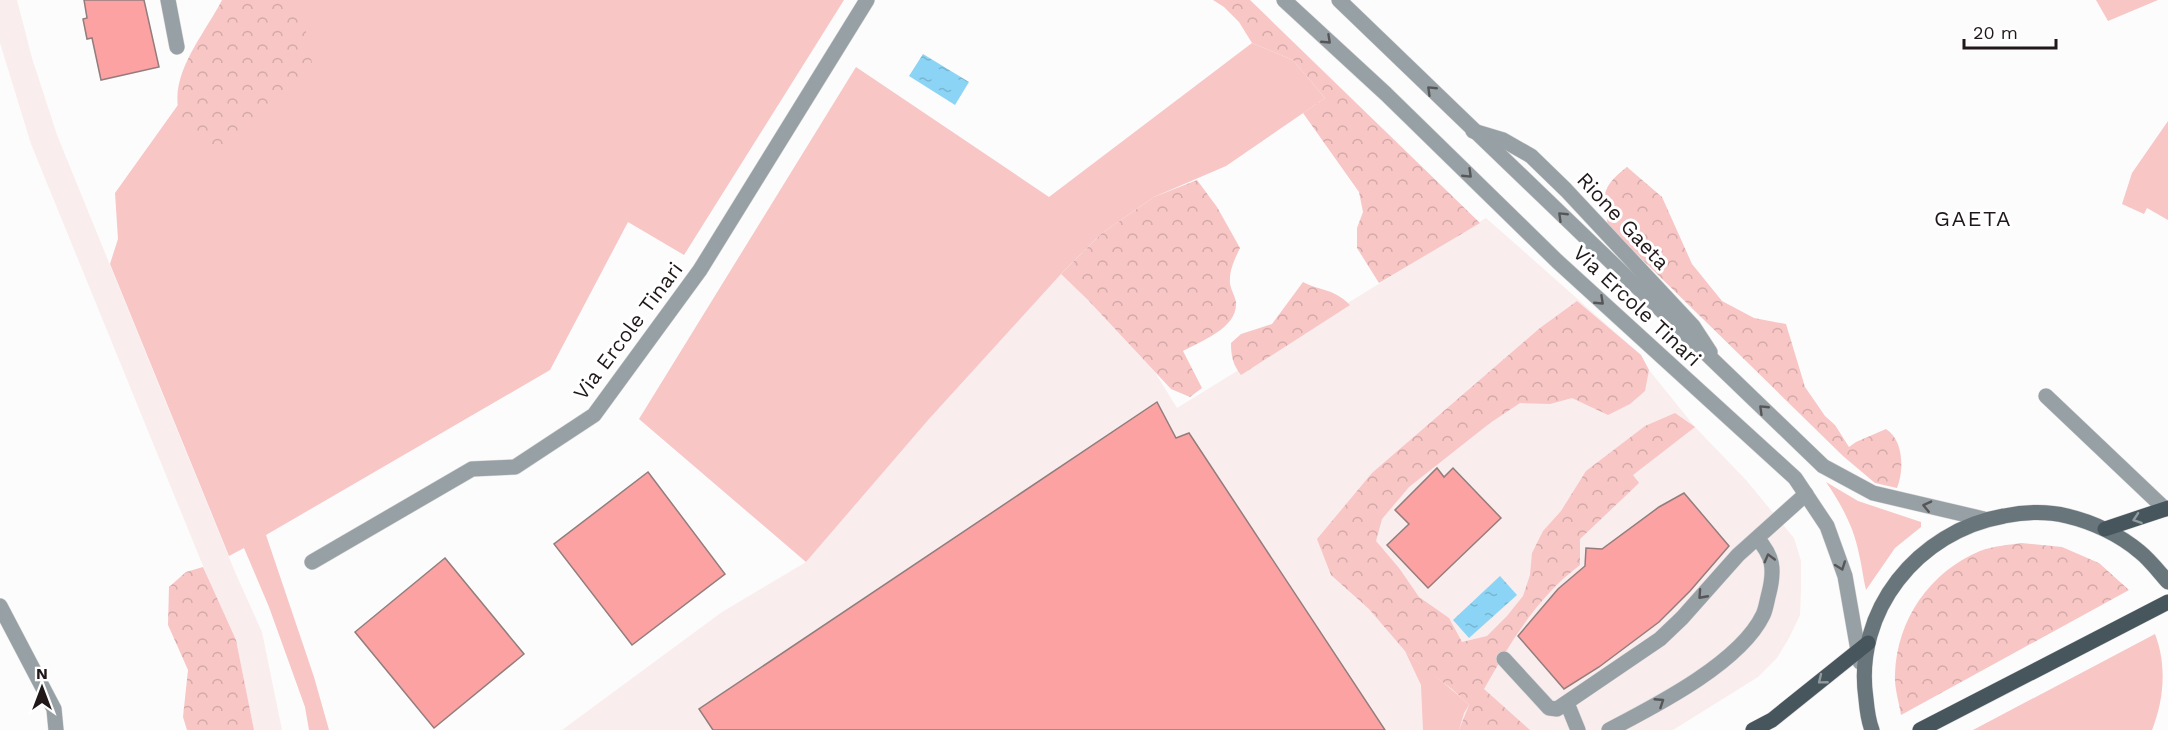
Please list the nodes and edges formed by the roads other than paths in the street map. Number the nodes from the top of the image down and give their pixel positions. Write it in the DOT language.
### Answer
graph roads {
  1 [pos="168,0"];
  2 [pos="867,0"];
  3 [pos="1284,0"];
  4 [pos="1339,0"];
  5 [pos="177,47"];
  6 [pos="1473,131"];
  7 [pos="1720,367"];
  8 [pos="2046,396"];
  9 [pos="1806,494"];
  10 [pos="2167,509"];
  11 [pos="1984,519"];
  12 [pos="2105,530"];
  13 [pos="1757,538"];
  14 [pos="312,562"];
  15 [pos="2168,582"];
  16 [pos="2168,602"];
  17 [pos="0,606"];
  18 [pos="1863,647"];
  19 [pos="1504,658"];
  20 [pos="1567,703"];
  21 [pos="1871,726"];
  22 [pos="56,730"];
  23 [pos="1578,730"];
  24 [pos="1609,730"];
  25 [pos="1753,730"];
  26 [pos="1920,730"];
  1 -- 5 [label="street"];
  2 -- 14 [label="street, Via Ercole Tinari"];
  3 -- 9 [label="street, Via Ercole Tinari, one-way"];
  6 -- 4 [label="street, Via Ercole Tinari, one-way"];
  7 -- 6 [label="street, Via Ercole Tinari, one-way"];
  6 -- 7 [label="street, Rione Gaeta"];
  11 -- 7 [label="street, Via Ercole Tinari, one-way"];
  8 -- 10 [label="street"];
  9 -- 13 [label="street"];
  9 -- 18 [label="street, Via Ercole Tinari, one-way"];
  10 -- 12 [label="main road, one-way"];
  11 -- 12 [label="main road, Via Ercole Tinari"];
  11 -- 18 [label="main road, Via Ercole Tinari"];
  12 -- 15 [label="main road, Via Ercole Tinari"];
  13 -- 20 [label="street, one-way"];
  24 -- 13 [label="street, one-way"];
  16 -- 26 [label="main road"];
  17 -- 22 [label="street"];
  18 -- 21 [label="main road, Via Ercole Tinari"];
  18 -- 25 [label="main road, one-way"];
  19 -- 20 [label="street"];
  20 -- 23 [label="street"];
}
